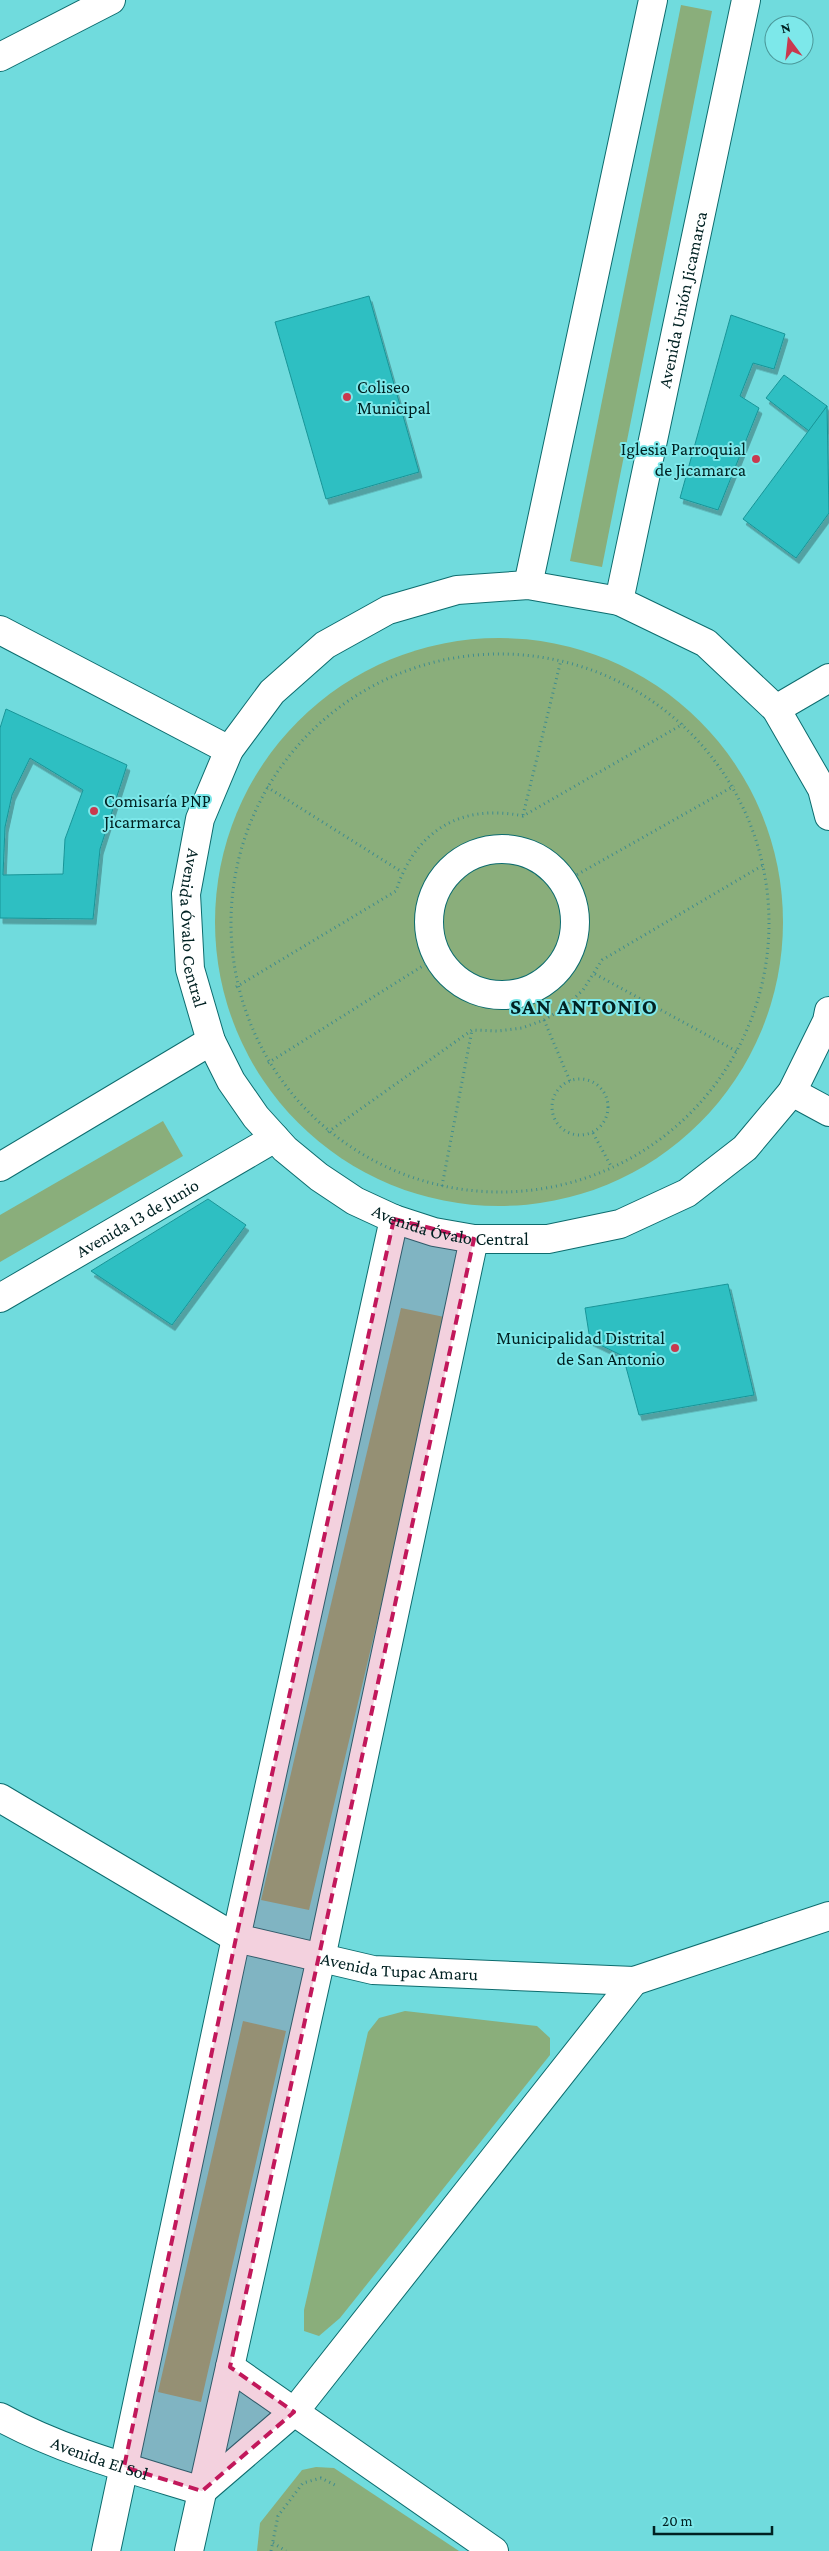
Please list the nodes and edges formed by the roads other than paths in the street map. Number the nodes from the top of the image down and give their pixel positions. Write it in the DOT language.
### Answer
graph roads {
  1 [pos="111,0"];
  2 [pos="653,0"];
  3 [pos="746,0"];
  4 [pos="0,57"];
  5 [pos="528,585"];
  6 [pos="619,601"];
  7 [pos="0,630"];
  8 [pos="829,678"];
  9 [pos="776,709"];
  10 [pos="229,750"];
  11 [pos="825,787"];
  12 [pos="829,816"];
  13 [pos="564,882"];
  14 [pos="829,1011"];
  15 [pos="211,1042"];
  16 [pos="792,1092"];
  17 [pos="829,1112"];
  18 [pos="275,1138"];
  19 [pos="0,1167"];
  20 [pos="394,1219"];
  21 [pos="474,1239"];
  22 [pos="0,1298"];
  23 [pos="0,1798"];
  24 [pos="829,1916"];
  25 [pos="236,1938"];
  26 [pos="321,1958"];
  27 [pos="634,1981"];
  28 [pos="230,2367"];
  29 [pos="294,2412"];
  30 [pos="0,2418"];
  31 [pos="124,2467"];
  32 [pos="202,2491"];
  33 [pos="106,2551"];
  34 [pos="188,2551"];
  35 [pos="494,2551"];
  1 -- 4 [label="street"];
  2 -- 5 [label="street"];
  3 -- 6 [label="street, Avenida Unión Jicamarca"];
  5 -- 6 [label="street, Avenida Óvalo Central"];
  5 -- 10 [label="street, Avenida Óvalo Central"];
  6 -- 9 [label="street, Avenida Óvalo Central"];
  7 -- 10 [label="street"];
  8 -- 9 [label="street"];
  9 -- 11 [label="street, Avenida Óvalo Central"];
  10 -- 15 [label="street, Avenida Óvalo Central"];
  11 -- 12 [label="street, Avenida Óvalo Central"];
  13 -- 13 [label="street"];
  14 -- 16 [label="street, Avenida Óvalo Central"];
  15 -- 18 [label="street, Avenida Óvalo Central"];
  15 -- 19 [label="street"];
  16 -- 17 [label="street"];
  16 -- 21 [label="street, Avenida Óvalo Central"];
  18 -- 20 [label="street, Avenida Óvalo Central"];
  18 -- 22 [label="street, Avenida 13 de Junio"];
  20 -- 21 [label="street, Avenida Óvalo Central"];
  20 -- 25 [label="street"];
  21 -- 26 [label="street"];
  23 -- 25 [label="street, Avenida Tupac Amaru"];
  24 -- 27 [label="street, Avenida Tupac Amaru"];
  25 -- 26 [label="street, Avenida Tupac Amaru"];
  25 -- 31 [label="street"];
  26 -- 27 [label="street, Avenida Tupac Amaru"];
  26 -- 28 [label="street"];
  27 -- 29 [label="street"];
  28 -- 29 [label="street"];
  28 -- 32 [label="street"];
  29 -- 32 [label="street"];
  29 -- 35 [label="street"];
  30 -- 31 [label="street, Avenida El Sol"];
  31 -- 32 [label="street, Avenida El Sol"];
  31 -- 33 [label="street"];
  32 -- 34 [label="street"];
}
